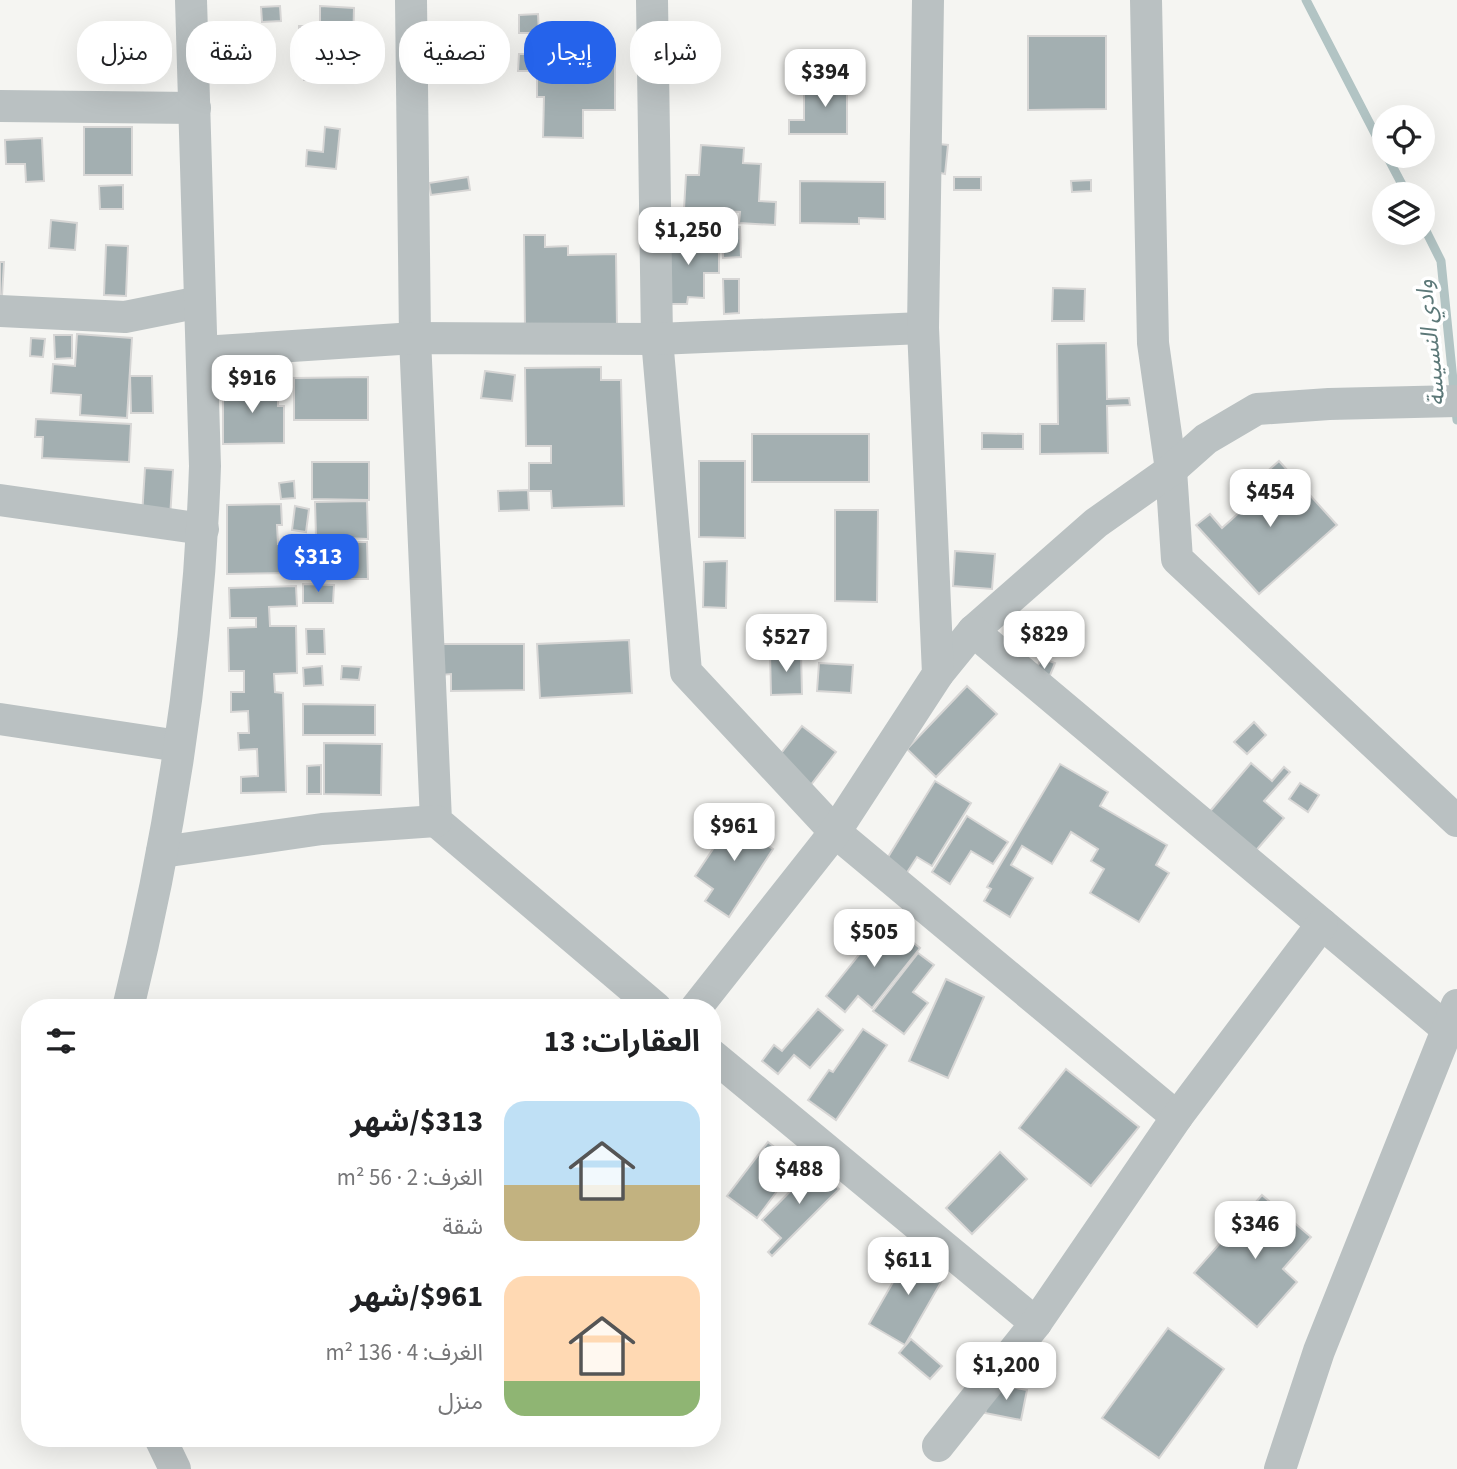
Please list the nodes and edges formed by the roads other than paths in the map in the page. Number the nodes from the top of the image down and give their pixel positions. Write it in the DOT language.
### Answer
graph roads {
  1 [pos="191,0"];
  2 [pos="411,0"];
  3 [pos="652,0"];
  4 [pos="928,0"];
  5 [pos="1146,0"];
  6 [pos="0,106"];
  7 [pos="195,108"];
  8 [pos="200,302"];
  9 [pos="0,311"];
  10 [pos="923,328"];
  11 [pos="415,338"];
  12 [pos="657,339"];
  13 [pos="202,352"];
  14 [pos="1457,401"];
  15 [pos="1171,470"];
  16 [pos="0,500"];
  17 [pos="203,529"];
  18 [pos="973,631"];
  19 [pos="938,674"];
  20 [pos="0,719"];
  21 [pos="179,746"];
  22 [pos="436,821"];
  23 [pos="1457,821"];
  24 [pos="835,832"];
  25 [pos="162,852"];
  26 [pos="1322,924"];
  27 [pos="130,999"];
  28 [pos="645,999"];
  29 [pos="703,999"];
  30 [pos="1452,1017"];
  31 [pos="721,1062"];
  32 [pos="1177,1117"];
  33 [pos="1036,1323"];
  34 [pos="938,1446"];
  35 [pos="164,1447"];
  36 [pos="175,1469"];
  37 [pos="1280,1469"];
  1 -- 7 [label="street"];
  2 -- 11 [label="street"];
  3 -- 12 [label="street"];
  4 -- 10 [label="street"];
  5 -- 15 [label="street"];
  6 -- 7 [label="street"];
  7 -- 8 [label="street"];
  8 -- 9 [label="street"];
  8 -- 13 [label="street"];
  10 -- 12 [label="street"];
  10 -- 19 [label="street"];
  11 -- 12 [label="street"];
  11 -- 13 [label="street"];
  11 -- 22 [label="street"];
  12 -- 24 [label="street"];
  13 -- 17 [label="street"];
  14 -- 15 [label="street"];
  15 -- 18 [label="street"];
  15 -- 23 [label="street"];
  16 -- 17 [label="street"];
  17 -- 21 [label="street"];
  18 -- 19 [label="street"];
  18 -- 26 [label="street"];
  19 -- 24 [label="street"];
  20 -- 21 [label="street"];
  21 -- 25 [label="street"];
  22 -- 25 [label="street"];
  22 -- 28 [label="street"];
  24 -- 29 [label="street"];
  24 -- 32 [label="street"];
  25 -- 27 [label="street"];
  26 -- 30 [label="street"];
  26 -- 32 [label="street"];
  30 -- 37 [label="street"];
  31 -- 33 [label="street"];
  32 -- 33 [label="street"];
  33 -- 34 [label="street"];
  35 -- 36 [label="street"];
}
